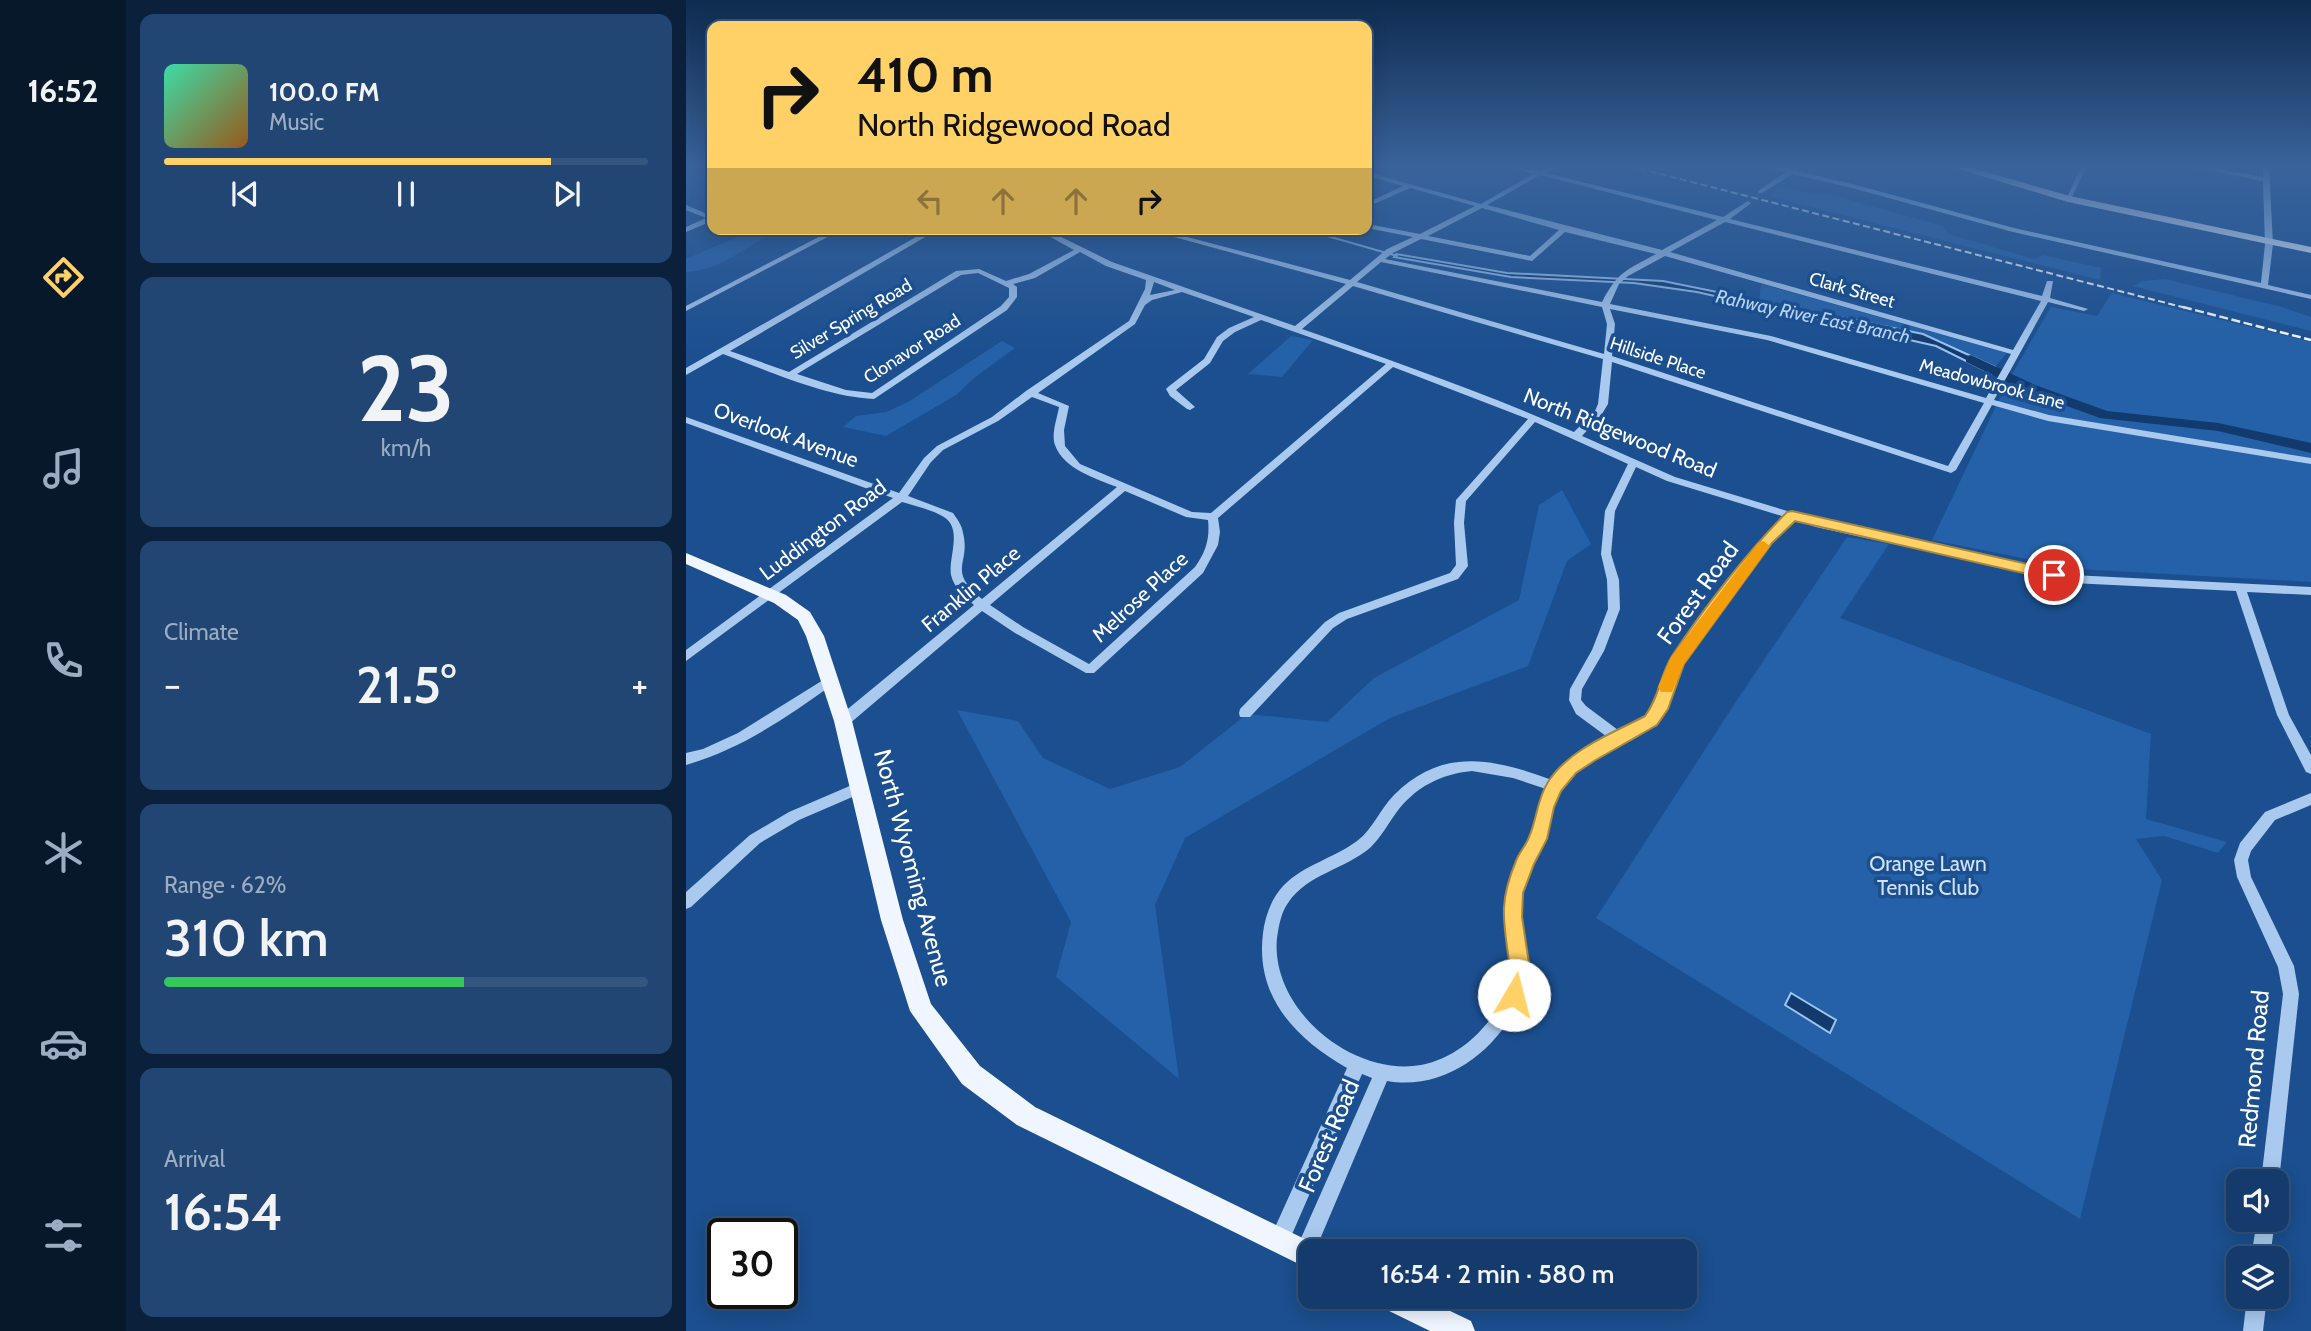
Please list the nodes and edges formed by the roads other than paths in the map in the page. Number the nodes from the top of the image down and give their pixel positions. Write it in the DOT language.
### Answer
graph roads {
  1 [pos="1378,228"];
  2 [pos="1437,228"];
  3 [pos="1561,228"];
  4 [pos="1707,228"];
  5 [pos="1765,228"];
  6 [pos="2006,228"];
  7 [pos="2204,228"];
  8 [pos="2268,228"];
  9 [pos="1564,229"];
  10 [pos="828,235"];
  11 [pos="926,235"];
  12 [pos="1050,235"];
  13 [pos="1172,235"];
  14 [pos="1420,236"];
  15 [pos="2269,242"];
  16 [pos="1079,250"];
  17 [pos="2311,250"];
  18 [pos="1662,252"];
  19 [pos="1386,256"];
  20 [pos="1150,279"];
  21 [pos="1007,283"];
  22 [pos="1352,283"];
  23 [pos="2050,283"];
  24 [pos="2264,287"];
  25 [pos="1183,291"];
  26 [pos="2311,297"];
  27 [pos="2045,300"];
  28 [pos="1141,304"];
  29 [pos="1605,305"];
  30 [pos="686,309"];
  31 [pos="2084,309"];
  32 [pos="1259,318"];
  33 [pos="1296,330"];
  34 [pos="723,351"];
  35 [pos="2015,354"];
  36 [pos="1608,358"];
  37 [pos="1392,363"];
  38 [pos="686,372"];
  39 [pos="791,374"];
  40 [pos="1029,393"];
  41 [pos="1989,401"];
  42 [pos="1190,407"];
  43 [pos="1534,418"];
  44 [pos="686,420"];
  45 [pos="1576,436"];
  46 [pos="2311,461"];
  47 [pos="1633,463"];
  48 [pos="1124,487"];
  49 [pos="902,497"];
  50 [pos="1792,516"];
  51 [pos="1213,517"];
  52 [pos="951,518"];
  53 [pos="686,558"];
  54 [pos="2240,587"];
  55 [pos="2311,591"];
  56 [pos="769,594"];
  57 [pos="982,605"];
  58 [pos="686,656"];
  59 [pos="828,681"];
  60 [pos="1245,713"];
  61 [pos="843,721"];
  62 [pos="1619,738"];
  63 [pos="686,759"];
  64 [pos="2311,768"];
  65 [pos="1555,786"];
  66 [pos="859,788"];
  67 [pos="2311,799"];
  68 [pos="686,902"];
  69 [pos="1357,1065"];
  70 [pos="1382,1074"];
  71 [pos="2271,1169"];
  72 [pos="1315,1239"];
  73 [pos="1279,1241"];
  74 [pos="1298,1251"];
  75 [pos="1416,1309"];
  76 [pos="2256,1309"];
  77 [pos="1461,1331"];
  78 [pos="2253,1331"];
  1 -- 14 [label="street"];
  2 -- 14 [label="street"];
  3 -- 9 [label="street, Clark Street"];
  4 -- 18 [label="street"];
  5 -- 27 [label="street"];
  6 -- 24 [label="street"];
  7 -- 15 [label="main road"];
  8 -- 15 [label="street"];
  9 -- 14 [label="street"];
  9 -- 18 [label="street, Clark Street"];
  10 -- 30 [label="street"];
  11 -- 34 [label="street"];
  12 -- 16 [label="street"];
  13 -- 22 [label="street, Hillside Place"];
  14 -- 19 [label="street"];
  15 -- 17 [label="main road"];
  15 -- 24 [label="street"];
  16 -- 20 [label="street"];
  16 -- 21 [label="street"];
  18 -- 29 [label="street"];
  18 -- 35 [label="street, Clark Street"];
  19 -- 22 [label="street"];
  19 -- 29 [label="street, Meadowbrook Lane"];
  20 -- 25 [label="street, North Ridgewood Road"];
  20 -- 28 [label="street, Luddington Road"];
  21 -- 39 [label="street, Silver Spring Road"];
  21 -- 39 [label="street, Clonavor Road"];
  22 -- 33 [label="street"];
  22 -- 36 [label="street, Hillside Place"];
  23 -- 27 [label="street"];
  24 -- 26 [label="street"];
  25 -- 28 [label="street"];
  25 -- 32 [label="street, North Ridgewood Road"];
  27 -- 31 [label="street"];
  27 -- 35 [label="street"];
  28 -- 40 [label="street, Luddington Road"];
  29 -- 36 [label="street"];
  29 -- 41 [label="street, Meadowbrook Lane"];
  32 -- 33 [label="street, North Ridgewood Road"];
  32 -- 42 [label="street"];
  33 -- 37 [label="street, North Ridgewood Road"];
  34 -- 38 [label="street"];
  34 -- 39 [label="street, Clonavor Road"];
  35 -- 41 [label="street"];
  36 -- 41 [label="street, Hillside Place"];
  36 -- 45 [label="street"];
  37 -- 43 [label="street, North Ridgewood Road"];
  37 -- 51 [label="street"];
  40 -- 48 [label="street"];
  40 -- 49 [label="street, Luddington Road"];
  41 -- 46 [label="street, Meadowbrook Lane"];
  43 -- 45 [label="street, North Ridgewood Road"];
  43 -- 60 [label="street"];
  44 -- 49 [label="street, Overlook Avenue"];
  45 -- 47 [label="street, North Ridgewood Road"];
  47 -- 50 [label="street, North Ridgewood Road"];
  47 -- 62 [label="street"];
  48 -- 51 [label="street"];
  48 -- 57 [label="street, Franklin Place"];
  49 -- 52 [label="street, Overlook Avenue"];
  49 -- 56 [label="street, Luddington Road"];
  50 -- 54 [label="street, North Ridgewood Road"];
  50 -- 62 [label="street, Forest Road"];
  51 -- 57 [label="street, Melrose Place"];
  52 -- 57 [label="street, Melrose Place"];
  53 -- 56 [label="main road, North Wyoming Avenue"];
  54 -- 55 [label="street, North Ridgewood Road"];
  54 -- 64 [label="street"];
  56 -- 58 [label="street, Luddington Road"];
  56 -- 59 [label="main road, North Wyoming Avenue"];
  57 -- 61 [label="street, Franklin Place"];
  59 -- 61 [label="main road, North Wyoming Avenue"];
  59 -- 63 [label="street"];
  61 -- 66 [label="main road, North Wyoming Avenue"];
  62 -- 65 [label="street, Forest Road"];
  65 -- 69 [label="street"];
  65 -- 70 [label="street, Forest Road"];
  66 -- 68 [label="street"];
  66 -- 73 [label="main road, North Wyoming Avenue"];
  67 -- 71 [label="street, Redmond Road"];
  69 -- 70 [label="street"];
  69 -- 73 [label="street, Forest Road"];
  70 -- 72 [label="street, Forest Road"];
  73 -- 74 [label="main road, North Wyoming Avenue"];
  75 -- 77 [label="main road"];
  76 -- 78 [label="street"];
}
